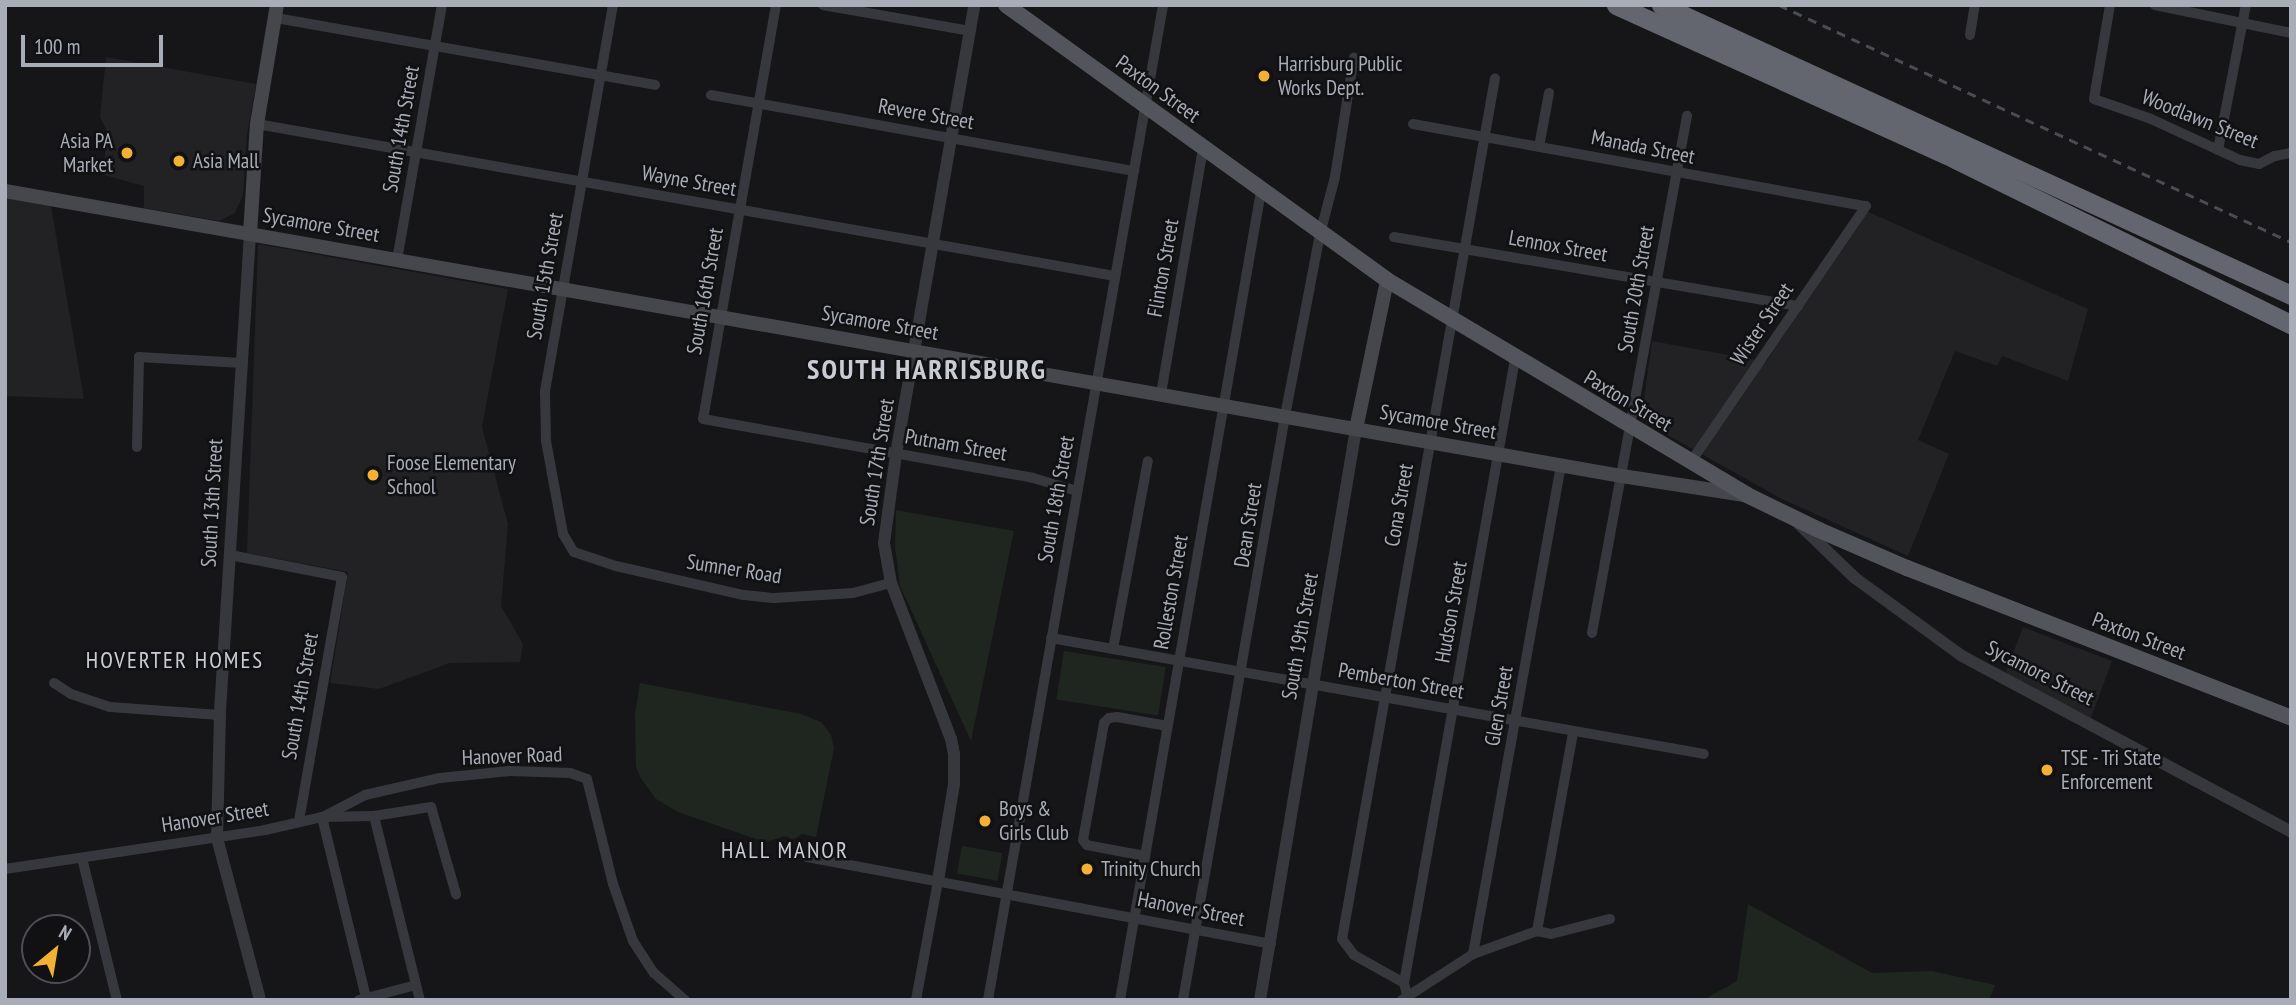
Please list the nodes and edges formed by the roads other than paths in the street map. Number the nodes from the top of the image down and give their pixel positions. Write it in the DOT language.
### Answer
graph roads {
  1 [pos="442,5"];
  2 [pos="612,5"];
  3 [pos="776,5"];
  4 [pos="823,5"];
  5 [pos="974,5"];
  6 [pos="1006,5"];
  7 [pos="1163,5"];
  8 [pos="1616,5"];
  9 [pos="1661,5"];
  10 [pos="1975,5"];
  11 [pos="2110,5"];
  12 [pos="2155,5"];
  13 [pos="2246,5"];
  14 [pos="2178,7"];
  15 [pos="276,12"];
  16 [pos="2242,23"];
  17 [pos="970,31"];
  18 [pos="2291,33"];
  19 [pos="1970,35"];
  20 [pos="435,46"];
  21 [pos="1354,57"];
  22 [pos="599,76"];
  23 [pos="1495,78"];
  24 [pos="655,85"];
  25 [pos="1549,93"];
  26 [pos="711,95"];
  27 [pos="758,104"];
  28 [pos="1145,106"];
  29 [pos="1687,116"];
  30 [pos="257,124"];
  31 [pos="1413,124"];
  32 [pos="1484,136"];
  33 [pos="951,138"];
  34 [pos="1539,147"];
  35 [pos="1203,148"];
  36 [pos="2218,150"];
  37 [pos="416,152"];
  38 [pos="2291,153"];
  39 [pos="1134,171"];
  40 [pos="1677,174"];
  41 [pos="581,182"];
  42 [pos="5,191"];
  43 [pos="1261,191"];
  44 [pos="1866,206"];
  45 [pos="740,210"];
  46 [pos="250,234"];
  47 [pos="1320,234"];
  48 [pos="1394,237"];
  49 [pos="934,244"];
  50 [pos="1464,249"];
  51 [pos="397,260"];
  52 [pos="1115,276"];
  53 [pos="1387,280"];
  54 [pos="1655,283"];
  55 [pos="563,289"];
  56 [pos="2291,295"];
  57 [pos="1798,306"];
  58 [pos="720,317"];
  59 [pos="1451,321"];
  60 [pos="2291,324"];
  61 [pos="914,351"];
  62 [pos="1515,359"];
  63 [pos="242,363"];
  64 [pos="1096,383"];
  65 [pos="1161,394"];
  66 [pos="1223,405"];
  67 [pos="1285,416"];
  68 [pos="703,419"];
  69 [pos="1630,428"];
  70 [pos="1356,429"];
  71 [pos="1430,442"];
  72 [pos="137,447"];
  73 [pos="896,454"];
  74 [pos="1498,454"];
  75 [pos="1148,461"];
  76 [pos="1690,463"];
  77 [pos="1561,465"];
  78 [pos="1622,476"];
  79 [pos="1077,491"];
  80 [pos="1747,495"];
  81 [pos="1793,518"];
  82 [pos="574,552"];
  83 [pos="230,555"];
  84 [pos="891,583"];
  85 [pos="1592,633"];
  86 [pos="1051,638"];
  87 [pos="1113,649"];
  88 [pos="1179,661"];
  89 [pos="1242,673"];
  90 [pos="54,684"];
  91 [pos="1313,685"];
  92 [pos="1385,698"];
  93 [pos="1453,710"];
  94 [pos="220,715"];
  95 [pos="2291,718"];
  96 [pos="1516,721"];
  97 [pos="1167,726"];
  98 [pos="1573,732"];
  99 [pos="1704,754"];
  100 [pos="374,816"];
  101 [pos="322,817"];
  102 [pos="299,822"];
  103 [pos="2291,832"];
  104 [pos="217,838"];
  105 [pos="1146,856"];
  106 [pos="807,857"];
  107 [pos="82,858"];
  108 [pos="5,869"];
  109 [pos="938,881"];
  110 [pos="456,894"];
  111 [pos="1006,894"];
  112 [pos="1134,918"];
  113 [pos="1610,919"];
  114 [pos="1197,930"];
  115 [pos="1537,931"];
  116 [pos="1271,944"];
  117 [pos="1473,954"];
  118 [pos="1404,983"];
  119 [pos="416,985"];
  120 [pos="1405,997"];
  121 [pos="362,999"];
  122 [pos="117,1000"];
  123 [pos="261,1000"];
  124 [pos="420,1000"];
  125 [pos="685,1000"];
  126 [pos="916,1000"];
  127 [pos="988,1000"];
  128 [pos="1120,1000"];
  129 [pos="1183,1000"];
  130 [pos="1260,1000"];
  1 -- 20 [label="street, South 14th Street"];
  2 -- 22 [label="street, South 15th Street"];
  3 -- 27 [label="street, South 16th Street"];
  4 -- 17 [label="street"];
  5 -- 17 [label="street, South 17th Street"];
  6 -- 28 [label="main road, Paxton Street"];
  7 -- 28 [label="street, South 18th Street"];
  8 -- 60 [label="highway"];
  9 -- 56 [label="highway"];
  10 -- 19 [label="street"];
  11 -- 36 [label="street, Woodlawn Street"];
  12 -- 14 [label="street"];
  13 -- 16 [label="street"];
  14 -- 16 [label="street"];
  15 -- 20 [label="street"];
  15 -- 30 [label="main road, South 13th Street"];
  16 -- 18 [label="street"];
  16 -- 36 [label="street"];
  17 -- 33 [label="street, South 17th Street"];
  20 -- 22 [label="street"];
  20 -- 37 [label="street, South 14th Street"];
  21 -- 47 [label="street, Dean Street"];
  22 -- 24 [label="street"];
  22 -- 41 [label="street, South 15th Street"];
  23 -- 32 [label="street, Cona Street"];
  25 -- 34 [label="street"];
  26 -- 27 [label="street, Revere Street"];
  27 -- 33 [label="street, Revere Street"];
  27 -- 45 [label="street, South 16th Street"];
  28 -- 35 [label="main road, Paxton Street"];
  28 -- 39 [label="street, South 18th Street"];
  29 -- 40 [label="street, South 20th Street"];
  30 -- 37 [label="street, Wayne Street"];
  30 -- 46 [label="main road, South 13th Street"];
  31 -- 32 [label="street, Manada Street"];
  32 -- 34 [label="street, Manada Street"];
  32 -- 50 [label="street, Cona Street"];
  33 -- 39 [label="street, Revere Street"];
  33 -- 49 [label="street, South 17th Street"];
  34 -- 40 [label="street, Manada Street"];
  35 -- 43 [label="main road, Paxton Street"];
  35 -- 65 [label="street, Flinton Street"];
  36 -- 38 [label="street, Woodlawn Street"];
  37 -- 41 [label="street, Wayne Street"];
  37 -- 51 [label="street, South 14th Street"];
  39 -- 52 [label="street, South 18th Street"];
  40 -- 44 [label="street, Manada Street"];
  40 -- 54 [label="street, South 20th Street"];
  41 -- 45 [label="street, Wayne Street"];
  41 -- 55 [label="street, South 15th Street"];
  42 -- 46 [label="main road, Sycamore Street"];
  43 -- 47 [label="main road, Paxton Street"];
  43 -- 66 [label="street, Rolleston Street"];
  44 -- 57 [label="street, Wister Street"];
  45 -- 49 [label="street, Wayne Street"];
  45 -- 58 [label="street, South 16th Street"];
  46 -- 51 [label="main road, Sycamore Street"];
  46 -- 63 [label="street, South 13th Street"];
  47 -- 53 [label="main road, Paxton Street"];
  47 -- 67 [label="street, Dean Street"];
  48 -- 50 [label="street, Lennox Street"];
  49 -- 52 [label="street, Wayne Street"];
  49 -- 61 [label="street, South 17th Street"];
  50 -- 54 [label="street, Lennox Street"];
  50 -- 59 [label="street, Cona Street"];
  51 -- 55 [label="main road, Sycamore Street"];
  52 -- 64 [label="street, South 18th Street"];
  53 -- 59 [label="main road, Paxton Street"];
  53 -- 70 [label="main road, South 19th Street"];
  54 -- 57 [label="street, Lennox Street"];
  54 -- 69 [label="street, South 20th Street"];
  55 -- 58 [label="main road, Sycamore Street"];
  55 -- 82 [label="street, South 15th Street"];
  57 -- 76 [label="street, Wister Street"];
  58 -- 61 [label="main road, Sycamore Street"];
  58 -- 68 [label="street, South 16th Street"];
  59 -- 62 [label="main road, Paxton Street"];
  59 -- 71 [label="street, Cona Street"];
  61 -- 64 [label="main road, Sycamore Street"];
  61 -- 73 [label="street, South 17th Street"];
  62 -- 69 [label="main road, Paxton Street"];
  62 -- 74 [label="street, Hudson Street"];
  63 -- 72 [label="street"];
  63 -- 83 [label="street, South 13th Street"];
  64 -- 65 [label="main road, Sycamore Street"];
  64 -- 79 [label="street, South 18th Street"];
  65 -- 66 [label="main road, Sycamore Street"];
  66 -- 67 [label="main road, Sycamore Street"];
  66 -- 88 [label="street, Rolleston Street"];
  67 -- 70 [label="main road, Sycamore Street"];
  67 -- 89 [label="street, Dean Street"];
  68 -- 73 [label="street, Putnam Street"];
  69 -- 76 [label="main road, Paxton Street"];
  69 -- 78 [label="street, South 20th Street"];
  70 -- 71 [label="main road, Sycamore Street"];
  70 -- 91 [label="street, South 19th Street"];
  71 -- 74 [label="main road, Sycamore Street"];
  71 -- 92 [label="street, Cona Street"];
  73 -- 79 [label="street, Putnam Street"];
  73 -- 84 [label="street, South 17th Street"];
  74 -- 77 [label="main road, Sycamore Street"];
  74 -- 93 [label="street, Hudson Street"];
  75 -- 87 [label="street"];
  76 -- 80 [label="main road, Paxton Street"];
  77 -- 78 [label="main road, Sycamore Street"];
  77 -- 96 [label="street, Glen Street"];
  78 -- 80 [label="main road, Sycamore Street"];
  78 -- 85 [label="street, South 20th Street"];
  79 -- 86 [label="street, South 18th Street"];
  80 -- 81 [label="main road, Paxton Street"];
  81 -- 95 [label="main road, Paxton Street"];
  81 -- 103 [label="street, Sycamore Street"];
  82 -- 84 [label="street, Sumner Road"];
  83 -- 94 [label="street, South 13th Street"];
  83 -- 102 [label="street, South 14th Street"];
  84 -- 109 [label="street, South 17th Street"];
  86 -- 87 [label="street, Pemberton Street"];
  86 -- 111 [label="street, South 18th Street"];
  87 -- 88 [label="street, Pemberton Street"];
  88 -- 89 [label="street, Pemberton Street"];
  88 -- 97 [label="street, Rolleston Street"];
  89 -- 91 [label="street, Pemberton Street"];
  89 -- 114 [label="street, Dean Street"];
  90 -- 94 [label="street"];
  91 -- 92 [label="street, Pemberton Street"];
  91 -- 116 [label="street, South 19th Street"];
  92 -- 93 [label="street, Pemberton Street"];
  92 -- 118 [label="street, Cona Street"];
  93 -- 96 [label="street, Pemberton Street"];
  93 -- 118 [label="street, Hudson Street"];
  94 -- 104 [label="street, South 13th Street"];
  96 -- 98 [label="street, Pemberton Street"];
  96 -- 117 [label="street, Glen Street"];
  97 -- 105 [label="street, Rolleston Street"];
  97 -- 105 [label="street"];
  98 -- 99 [label="street, Pemberton Street"];
  98 -- 115 [label="street"];
  100 -- 101 [label="street, Hanover Street"];
  100 -- 110 [label="street, Hanover Street"];
  100 -- 119 [label="street"];
  101 -- 102 [label="street, Hanover Street"];
  101 -- 121 [label="street"];
  101 -- 125 [label="street, Hanover Road"];
  102 -- 104 [label="street, Hanover Street"];
  104 -- 107 [label="street, Hanover Street"];
  104 -- 123 [label="street, South 13th Street"];
  105 -- 112 [label="street, Rolleston Street"];
  106 -- 109 [label="street, Hanover Street"];
  107 -- 108 [label="street, Hanover Street"];
  107 -- 122 [label="street"];
  109 -- 111 [label="street, Hanover Street"];
  109 -- 126 [label="street, South 17th Street"];
  111 -- 112 [label="street, Hanover Street"];
  111 -- 127 [label="street, South 18th Street"];
  112 -- 114 [label="street, Hanover Street"];
  112 -- 128 [label="street, Rolleston Street"];
  113 -- 115 [label="street"];
  114 -- 116 [label="street, Hanover Street"];
  114 -- 129 [label="street, Dean Street"];
  115 -- 117 [label="street"];
  116 -- 130 [label="street, South 19th Street"];
  117 -- 120 [label="street"];
  118 -- 120 [label="street, Hudson Street"];
  119 -- 121 [label="street"];
  119 -- 124 [label="street"];
}
